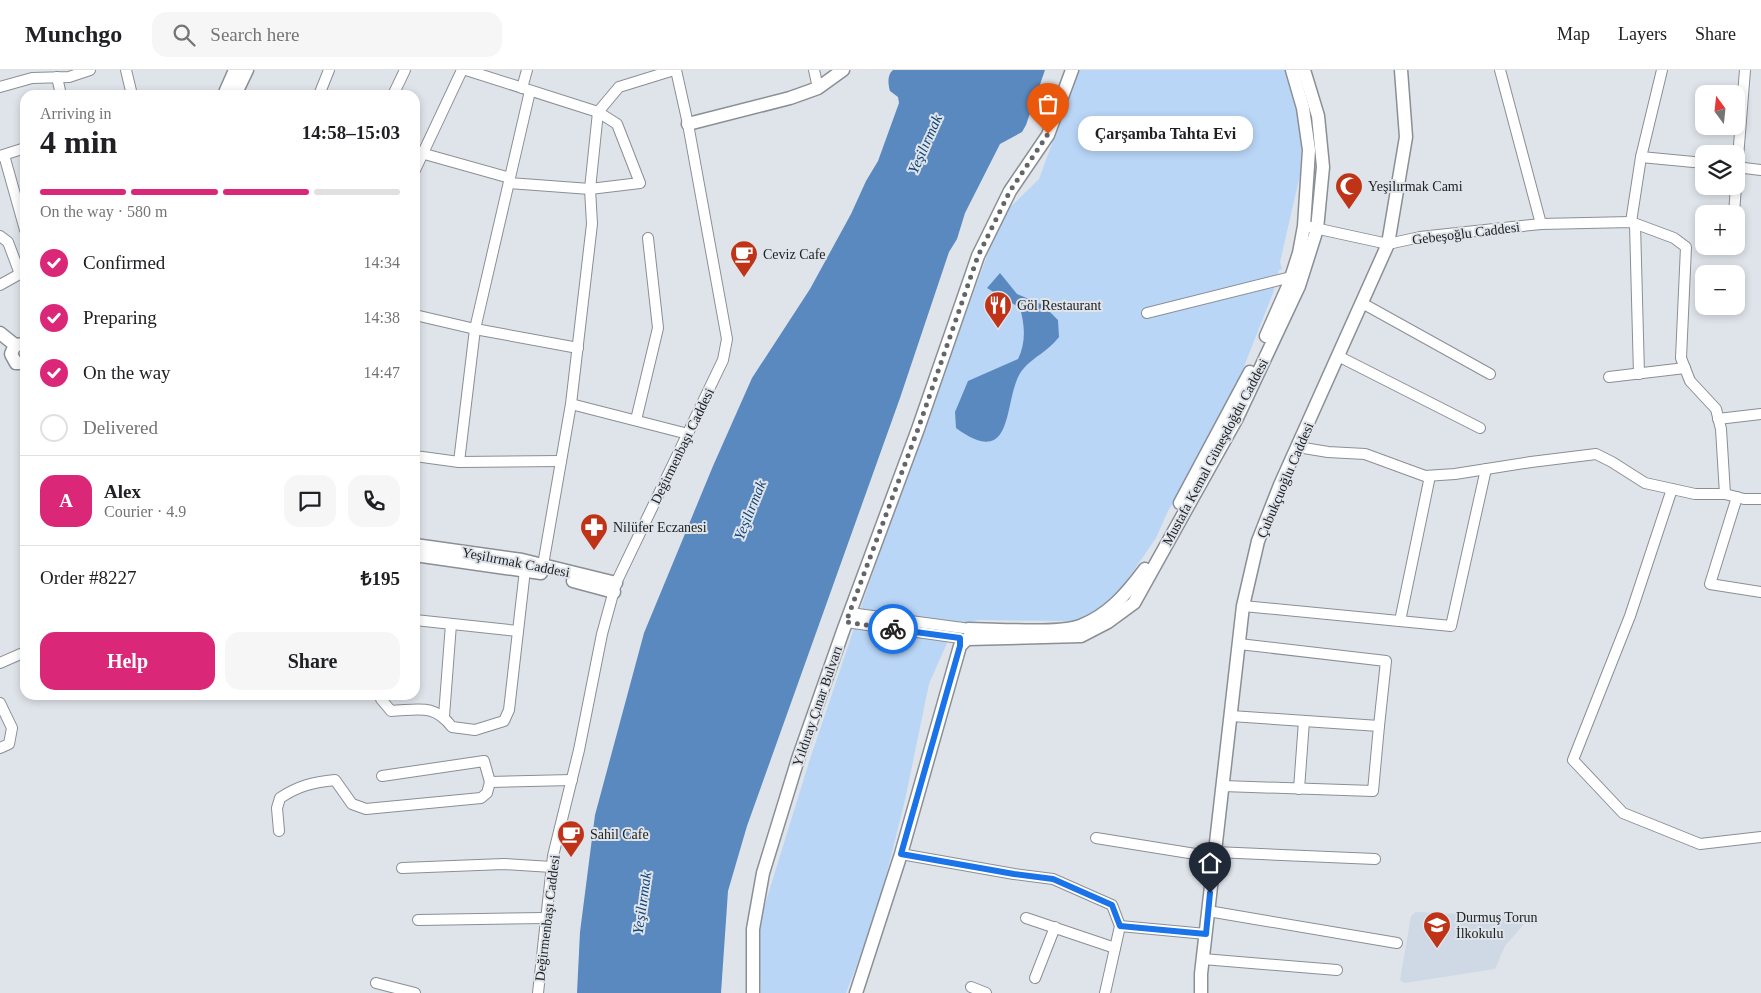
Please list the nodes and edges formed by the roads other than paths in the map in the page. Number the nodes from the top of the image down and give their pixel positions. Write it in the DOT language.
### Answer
graph roads {
  1 [pos="90,70"];
  2 [pos="126,70"];
  3 [pos="235,70"];
  4 [pos="247,70"];
  5 [pos="329,70"];
  6 [pos="404,70"];
  7 [pos="464,70"];
  8 [pos="527,70"];
  9 [pos="675,70"];
  10 [pos="814,70"];
  11 [pos="843,70"];
  12 [pos="1072,70"];
  13 [pos="1292,70"];
  14 [pos="1304,70"];
  15 [pos="1401,70"];
  16 [pos="1500,70"];
  17 [pos="1662,70"];
  18 [pos="1745,70"];
  19 [pos="45,74"];
  20 [pos="56,77"];
  21 [pos="0,87"];
  22 [pos="818,88"];
  23 [pos="526,89"];
  24 [pos="60,90"];
  25 [pos="131,90"];
  26 [pos="226,90"];
  27 [pos="237,90"];
  28 [pos="321,90"];
  29 [pos="395,90"];
  30 [pos="598,112"];
  31 [pos="688,124"];
  32 [pos="1739,145"];
  33 [pos="20,150"];
  34 [pos="421,154"];
  35 [pos="2,155"];
  36 [pos="1641,157"];
  37 [pos="1695,162"];
  38 [pos="1745,168"];
  39 [pos="1761,170"];
  40 [pos="509,181"];
  41 [pos="590,190"];
  42 [pos="20,214"];
  43 [pos="1633,223"];
  44 [pos="1542,224"];
  45 [pos="1304,226"];
  46 [pos="1317,228"];
  47 [pos="0,236"];
  48 [pos="648,238"];
  49 [pos="1388,244"];
  50 [pos="20,268"];
  51 [pos="20,273"];
  52 [pos="1291,277"];
  53 [pos="0,285"];
  54 [pos="1362,303"];
  55 [pos="1148,313"];
  56 [pos="420,316"];
  57 [pos="475,329"];
  58 [pos="0,333"];
  59 [pos="0,342"];
  60 [pos="578,348"];
  61 [pos="13,352"];
  62 [pos="1338,356"];
  63 [pos="20,363"];
  64 [pos="1685,368"];
  65 [pos="1490,374"];
  66 [pos="1639,374"];
  67 [pos="1609,377"];
  68 [pos="572,404"];
  69 [pos="1235,411"];
  70 [pos="1761,414"];
  71 [pos="1718,418"];
  72 [pos="636,420"];
  73 [pos="1480,428"];
  74 [pos="688,434"];
  75 [pos="1298,447"];
  76 [pos="420,457"];
  77 [pos="458,462"];
  78 [pos="561,462"];
  79 [pos="1486,469"];
  80 [pos="1430,476"];
  81 [pos="1672,489"];
  82 [pos="1725,494"];
  83 [pos="1737,497"];
  84 [pos="1761,500"];
  85 [pos="420,546"];
  86 [pos="420,556"];
  87 [pos="543,565"];
  88 [pos="525,570"];
  89 [pos="615,588"];
  90 [pos="1761,592"];
  91 [pos="1243,606"];
  92 [pos="848,617"];
  93 [pos="420,621"];
  94 [pos="1400,621"];
  95 [pos="451,624"];
  96 [pos="518,631"];
  97 [pos="964,636"];
  98 [pos="1239,644"];
  99 [pos="20,654"];
  100 [pos="0,663"];
  101 [pos="382,700"];
  102 [pos="0,702"];
  103 [pos="444,716"];
  104 [pos="1231,716"];
  105 [pos="1304,721"];
  106 [pos="1379,726"];
  107 [pos="0,748"];
  108 [pos="382,776"];
  109 [pos="572,780"];
  110 [pos="490,782"];
  111 [pos="1223,786"];
  112 [pos="1299,788"];
  113 [pos="279,831"];
  114 [pos="1761,837"];
  115 [pos="1096,838"];
  116 [pos="901,854"];
  117 [pos="1215,855"];
  118 [pos="1375,859"];
  119 [pos="552,867"];
  120 [pos="402,868"];
  121 [pos="1208,911"];
  122 [pos="546,918"];
  123 [pos="1026,918"];
  124 [pos="418,920"];
  125 [pos="1120,926"];
  126 [pos="1055,927"];
  127 [pos="1206,934"];
  128 [pos="1396,943"];
  129 [pos="1115,948"];
  130 [pos="1203,959"];
  131 [pos="1338,970"];
  132 [pos="1036,978"];
  133 [pos="376,983"];
  134 [pos="971,987"];
  135 [pos="415,993"];
  136 [pos="538,993"];
  137 [pos="753,993"];
  138 [pos="856,993"];
  139 [pos="986,993"];
  140 [pos="1104,993"];
  141 [pos="1201,993"];
  1 -- 20 [label="street"];
  2 -- 25 [label="street"];
  3 -- 26 [label="main road"];
  4 -- 27 [label="main road"];
  5 -- 28 [label="street"];
  6 -- 29 [label="street"];
  7 -- 23 [label="street"];
  7 -- 34 [label="street"];
  8 -- 23 [label="street"];
  9 -- 30 [label="street"];
  9 -- 31 [label="street, Değirmenbaşı Caddesi"];
  10 -- 22 [label="street"];
  11 -- 22 [label="main road"];
  12 -- 92 [label="main road, Yıldıray Çınar Bulvarı"];
  13 -- 45 [label="main road, Mustafa Kemal Güneşdoğdu Caddesi"];
  14 -- 46 [label="main road, Mustafa Kemal Güneşdoğdu Caddesi"];
  15 -- 49 [label="main road, Çubukçuoğlu Caddesi"];
  16 -- 44 [label="street"];
  17 -- 36 [label="street"];
  18 -- 32 [label="street"];
  19 -- 20 [label="street"];
  19 -- 21 [label="street"];
  20 -- 24 [label="street"];
  22 -- 31 [label="main road"];
  23 -- 30 [label="street"];
  23 -- 40 [label="street"];
  30 -- 41 [label="street"];
  30 -- 41 [label="street"];
  31 -- 74 [label="street, Değirmenbaşı Caddesi"];
  33 -- 35 [label="street"];
  34 -- 40 [label="street"];
  35 -- 42 [label="street"];
  36 -- 37 [label="street"];
  36 -- 43 [label="street"];
  38 -- 39 [label="street"];
  40 -- 41 [label="street"];
  40 -- 57 [label="street"];
  41 -- 60 [label="street"];
  43 -- 44 [label="street, Gebeşoğlu Caddesi"];
  43 -- 64 [label="street"];
  43 -- 66 [label="street"];
  44 -- 49 [label="street, Gebeşoğlu Caddesi"];
  45 -- 46 [label="street, Gebeşoğlu Caddesi"];
  45 -- 52 [label="main road, Mustafa Kemal Güneşdoğdu Caddesi"];
  46 -- 49 [label="street, Gebeşoğlu Caddesi"];
  46 -- 69 [label="main road, Mustafa Kemal Güneşdoğdu Caddesi"];
  47 -- 50 [label="street"];
  48 -- 72 [label="street"];
  49 -- 54 [label="main road, Çubukçuoğlu Caddesi"];
  51 -- 53 [label="street"];
  52 -- 55 [label="street"];
  52 -- 69 [label="main road, Mustafa Kemal Güneşdoğdu Caddesi"];
  54 -- 62 [label="main road, Çubukçuoğlu Caddesi"];
  54 -- 65 [label="street"];
  56 -- 57 [label="street"];
  57 -- 60 [label="street"];
  57 -- 77 [label="street"];
  58 -- 61 [label="main road"];
  59 -- 61 [label="main road"];
  60 -- 68 [label="street"];
  61 -- 63 [label="main road"];
  62 -- 73 [label="street"];
  62 -- 75 [label="main road, Çubukçuoğlu Caddesi"];
  64 -- 66 [label="street"];
  64 -- 71 [label="street"];
  66 -- 67 [label="street"];
  68 -- 72 [label="street"];
  68 -- 78 [label="street"];
  69 -- 97 [label="main road"];
  70 -- 71 [label="street"];
  71 -- 82 [label="street"];
  72 -- 74 [label="street"];
  74 -- 89 [label="street, Değirmenbaşı Caddesi"];
  75 -- 80 [label="street"];
  75 -- 91 [label="main road, Çubukçuoğlu Caddesi"];
  76 -- 77 [label="street"];
  77 -- 78 [label="street"];
  78 -- 87 [label="street"];
  79 -- 80 [label="street"];
  79 -- 81 [label="street"];
  79 -- 94 [label="street"];
  80 -- 94 [label="street"];
  81 -- 82 [label="street"];
  81 -- 114 [label="street"];
  82 -- 83 [label="street"];
  83 -- 84 [label="street"];
  83 -- 90 [label="street"];
  85 -- 87 [label="main road, Yeşilırmak Caddesi"];
  86 -- 88 [label="main road, Yeşilırmak Caddesi"];
  87 -- 89 [label="main road, Yeşilırmak Caddesi"];
  88 -- 89 [label="main road, Yeşilırmak Caddesi"];
  88 -- 96 [label="street"];
  89 -- 109 [label="street, Değirmenbaşı Caddesi"];
  91 -- 94 [label="street"];
  91 -- 98 [label="main road, Çubukçuoğlu Caddesi"];
  92 -- 97 [label="street"];
  92 -- 137 [label="main road, Yıldıray Çınar Bulvarı"];
  93 -- 95 [label="street"];
  95 -- 96 [label="street"];
  95 -- 103 [label="street"];
  96 -- 103 [label="street"];
  97 -- 116 [label="main road"];
  98 -- 104 [label="main road, Çubukçuoğlu Caddesi"];
  98 -- 106 [label="street"];
  99 -- 100 [label="street"];
  101 -- 103 [label="street"];
  102 -- 107 [label="street"];
  104 -- 105 [label="street"];
  104 -- 111 [label="main road, Çubukçuoğlu Caddesi"];
  105 -- 106 [label="street"];
  105 -- 112 [label="street"];
  106 -- 112 [label="street"];
  108 -- 110 [label="street"];
  109 -- 110 [label="street"];
  109 -- 119 [label="street, Değirmenbaşı Caddesi"];
  110 -- 113 [label="street"];
  111 -- 112 [label="street"];
  111 -- 117 [label="main road, Çubukçuoğlu Caddesi"];
  115 -- 117 [label="street"];
  116 -- 125 [label="street"];
  116 -- 138 [label="main road"];
  117 -- 118 [label="street"];
  117 -- 121 [label="main road, Çubukçuoğlu Caddesi"];
  119 -- 120 [label="street"];
  119 -- 122 [label="street, Değirmenbaşı Caddesi"];
  121 -- 127 [label="main road, Çubukçuoğlu Caddesi"];
  121 -- 128 [label="street"];
  122 -- 124 [label="street"];
  122 -- 136 [label="street, Değirmenbaşı Caddesi"];
  123 -- 126 [label="street"];
  125 -- 127 [label="street"];
  125 -- 129 [label="street"];
  126 -- 129 [label="street"];
  126 -- 132 [label="street"];
  127 -- 130 [label="main road, Çubukçuoğlu Caddesi"];
  129 -- 140 [label="street"];
  130 -- 131 [label="street"];
  130 -- 141 [label="main road, Çubukçuoğlu Caddesi"];
  133 -- 135 [label="street"];
  134 -- 139 [label="street"];
}
